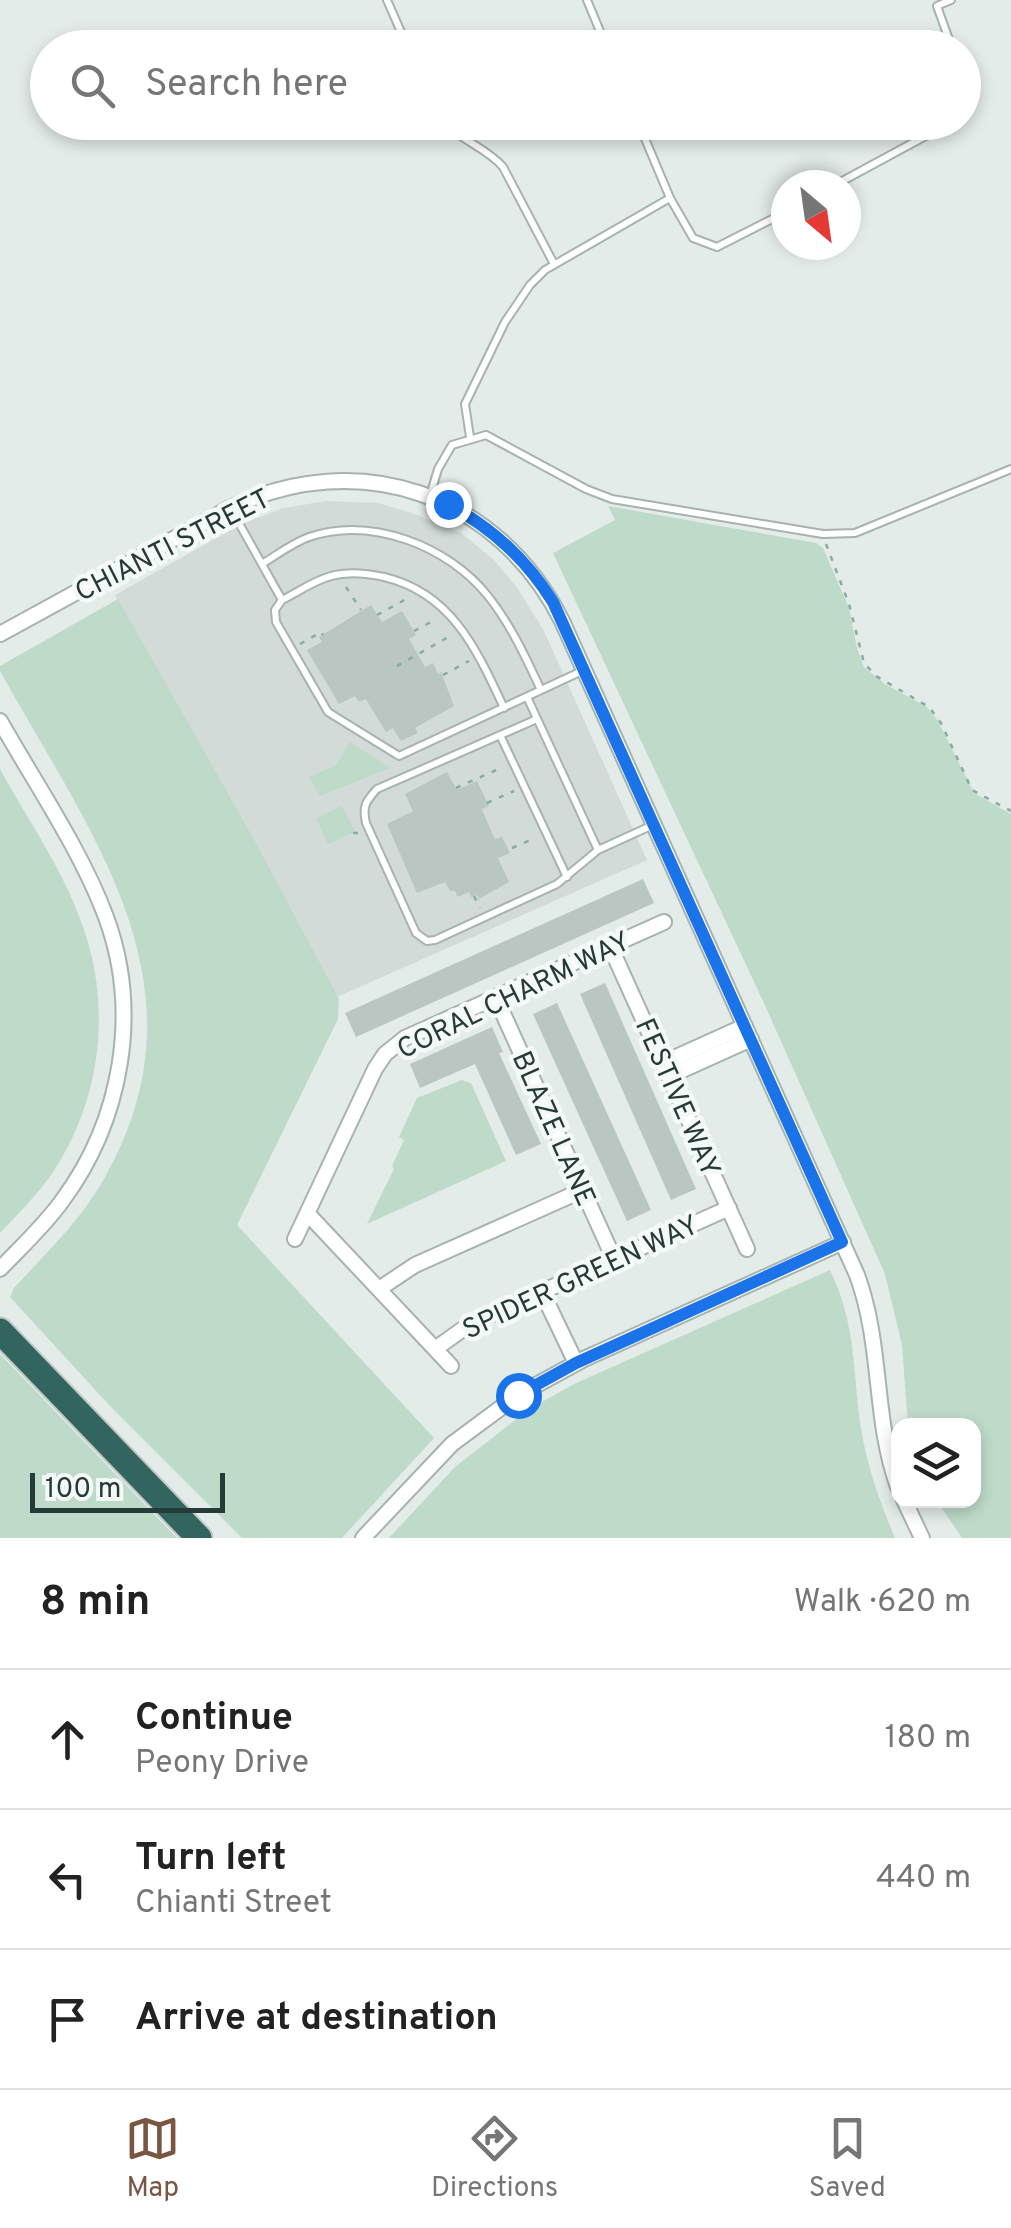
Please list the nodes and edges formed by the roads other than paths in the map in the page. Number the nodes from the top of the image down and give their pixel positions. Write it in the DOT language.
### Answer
graph roads {
  1 [pos="387,0"];
  2 [pos="587,0"];
  3 [pos="950,0"];
  4 [pos="400,30"];
  5 [pos="600,30"];
  6 [pos="946,30"];
  7 [pos="468,140"];
  8 [pos="646,140"];
  9 [pos="918,140"];
  10 [pos="861,171"];
  11 [pos="670,198"];
  12 [pos="771,220"];
  13 [pos="554,264"];
  14 [pos="470,437"];
  15 [pos="1011,469"];
  16 [pos="430,496"];
  17 [pos="230,508"];
  18 [pos="262,564"];
  19 [pos="282,600"];
  20 [pos="0,634"];
  21 [pos="585,670"];
  22 [pos="541,690"];
  23 [pos="527,697"];
  24 [pos="504,708"];
  25 [pos="537,719"];
  26 [pos="0,721"];
  27 [pos="500,735"];
  28 [pos="654,824"];
  29 [pos="598,850"];
  30 [pos="567,877"];
  31 [pos="664,922"];
  32 [pos="610,946"];
  33 [pos="496,998"];
  34 [pos="748,1033"];
  35 [pos="666,1070"];
  36 [pos="583,1190"];
  37 [pos="729,1208"];
  38 [pos="307,1213"];
  39 [pos="295,1239"];
  40 [pos="842,1242"];
  41 [pos="748,1249"];
  42 [pos="614,1259"];
  43 [pos="0,1269"];
  44 [pos="379,1289"];
  45 [pos="542,1292"];
  46 [pos="0,1331"];
  47 [pos="435,1348"];
  48 [pos="576,1363"];
  49 [pos="452,1366"];
  50 [pos="891,1459"];
  51 [pos="908,1508"];
  52 [pos="199,1538"];
  53 [pos="363,1538"];
  54 [pos="922,1538"];
  1 -- 4 [label="lane"];
  2 -- 5 [label="lane"];
  3 -- 6 [label="lane"];
  7 -- 13 [label="lane"];
  8 -- 11 [label="lane"];
  9 -- 10 [label="lane"];
  11 -- 12 [label="lane"];
  11 -- 13 [label="lane"];
  13 -- 14 [label="lane"];
  14 -- 15 [label="lane"];
  14 -- 16 [label="lane"];
  16 -- 17 [label="street, CHIANTI STREET"];
  16 -- 21 [label="street, CHIANTI STREET"];
  17 -- 18 [label="lane"];
  17 -- 20 [label="street, CHIANTI STREET"];
  18 -- 19 [label="lane"];
  18 -- 22 [label="lane"];
  19 -- 24 [label="lane"];
  19 -- 24 [label="lane"];
  21 -- 22 [label="lane"];
  21 -- 28 [label="street, CHIANTI STREET"];
  22 -- 23 [label="lane"];
  23 -- 24 [label="lane"];
  23 -- 25 [label="lane"];
  25 -- 27 [label="lane"];
  25 -- 29 [label="lane"];
  26 -- 43 [label="street"];
  27 -- 30 [label="lane"];
  27 -- 30 [label="lane"];
  28 -- 29 [label="lane"];
  28 -- 34 [label="street, CHIANTI STREET"];
  29 -- 30 [label="lane"];
  31 -- 32 [label="street, CORAL CHARM WAY"];
  32 -- 33 [label="street, CORAL CHARM WAY"];
  32 -- 35 [label="street, FESTIVE WAY"];
  33 -- 36 [label="street, BLAZE LANE"];
  33 -- 38 [label="street, CORAL CHARM WAY"];
  34 -- 35 [label="street"];
  34 -- 40 [label="street, CHIANTI STREET"];
  35 -- 37 [label="street, FESTIVE WAY"];
  36 -- 42 [label="street, BLAZE LANE"];
  36 -- 44 [label="street"];
  37 -- 41 [label="street, FESTIVE WAY"];
  37 -- 42 [label="street, SPIDER GREEN WAY"];
  38 -- 39 [label="street, CORAL CHARM WAY"];
  38 -- 44 [label="street"];
  40 -- 48 [label="street"];
  40 -- 50 [label="street, CHIANTI STREET"];
  42 -- 45 [label="street, SPIDER GREEN WAY"];
  44 -- 47 [label="street"];
  45 -- 47 [label="street, SPIDER GREEN WAY"];
  45 -- 48 [label="street"];
  46 -- 52 [label="highway"];
  47 -- 49 [label="street"];
  48 -- 53 [label="street"];
  51 -- 54 [label="street"];
}
